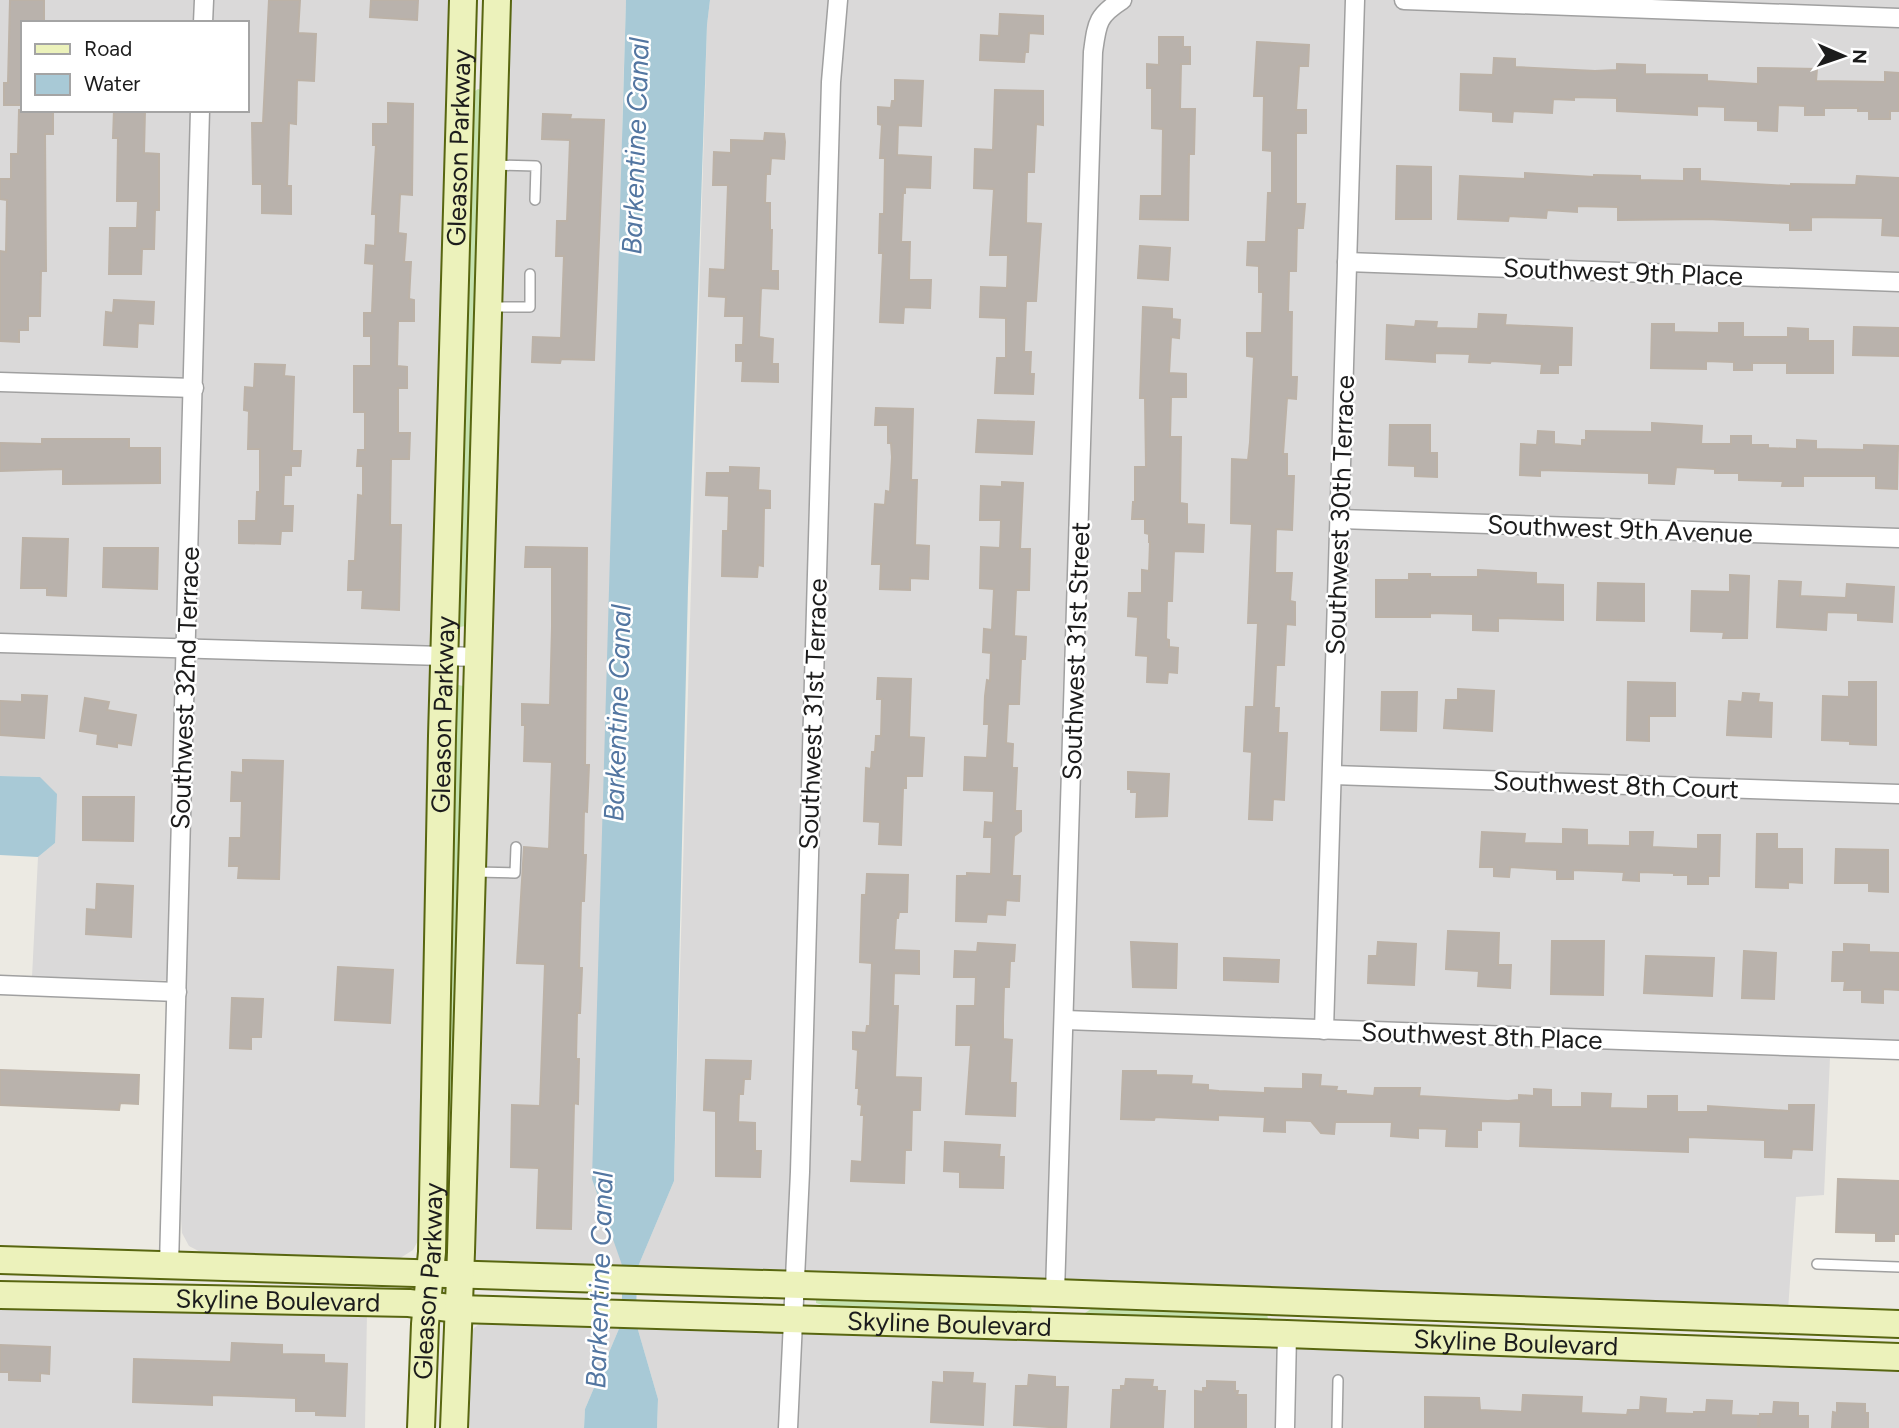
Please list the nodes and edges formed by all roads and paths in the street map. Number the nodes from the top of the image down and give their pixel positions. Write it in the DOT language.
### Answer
graph roads {
  1 [pos="204,0"];
  2 [pos="463,0"];
  3 [pos="497,0"];
  4 [pos="838,0"];
  5 [pos="1122,0"];
  6 [pos="1355,0"];
  7 [pos="1404,0"];
  8 [pos="1688,5"];
  9 [pos="1899,18"];
  10 [pos="203,21"];
  11 [pos="478,47"];
  12 [pos="200,112"];
  13 [pos="492,165"];
  14 [pos="535,200"];
  15 [pos="1347,262"];
  16 [pos="530,274"];
  17 [pos="1899,282"];
  18 [pos="488,307"];
  19 [pos="0,382"];
  20 [pos="194,388"];
  21 [pos="1340,519"];
  22 [pos="1899,538"];
  23 [pos="0,643"];
  24 [pos="187,648"];
  25 [pos="445,656"];
  26 [pos="477,657"];
  27 [pos="1333,775"];
  28 [pos="1899,794"];
  29 [pos="516,847"];
  30 [pos="471,872"];
  31 [pos="0,985"];
  32 [pos="177,992"];
  33 [pos="1065,1020"];
  34 [pos="1324,1030"];
  35 [pos="1899,1051"];
  36 [pos="0,1260"];
  37 [pos="1816,1264"];
  38 [pos="170,1265"];
  39 [pos="1899,1267"];
  40 [pos="429,1274"];
  41 [pos="460,1275"];
  42 [pos="796,1285"];
  43 [pos="1055,1293"];
  44 [pos="0,1295"];
  45 [pos="1288,1301"];
  46 [pos="426,1305"];
  47 [pos="458,1309"];
  48 [pos="794,1318"];
  49 [pos="1899,1324"];
  50 [pos="1055,1327"];
  51 [pos="1287,1334"];
  52 [pos="1899,1357"];
  53 [pos="1338,1380"];
  54 [pos="421,1428"];
  55 [pos="454,1428"];
  56 [pos="788,1428"];
  57 [pos="1285,1428"];
  58 [pos="1337,1428"];
  1 -- 10 [label="street"];
  2 -- 11 [label="street, Gleason Parkway"];
  3 -- 11 [label="street, Gleason Parkway"];
  4 -- 42 [label="street, Southwest 31st Terrace"];
  5 -- 33 [label="street, Southwest 31st Street"];
  6 -- 15 [label="street, Southwest 30th Terrace"];
  7 -- 8 [label="street"];
  8 -- 9 [label="street"];
  11 -- 13 [label="street, Gleason Parkway"];
  11 -- 25 [label="street, Gleason Parkway"];
  12 -- 20 [label="street, Southwest 32nd Terrace"];
  13 -- 14 [label="lane"];
  13 -- 18 [label="street, Gleason Parkway"];
  15 -- 17 [label="street, Southwest 9th Place"];
  15 -- 21 [label="street, Southwest 30th Terrace"];
  16 -- 18 [label="lane"];
  18 -- 26 [label="street, Gleason Parkway"];
  19 -- 20 [label="street"];
  20 -- 24 [label="street, Southwest 32nd Terrace"];
  21 -- 22 [label="street, Southwest 9th Avenue"];
  21 -- 27 [label="street, Southwest 30th Terrace"];
  23 -- 24 [label="street"];
  24 -- 25 [label="street"];
  24 -- 32 [label="street, Southwest 32nd Terrace"];
  25 -- 26 [label="street"];
  25 -- 40 [label="street, Gleason Parkway"];
  26 -- 30 [label="street, Gleason Parkway"];
  27 -- 28 [label="street, Southwest 8th Court"];
  27 -- 34 [label="street, Southwest 30th Terrace"];
  29 -- 30 [label="lane"];
  30 -- 41 [label="street, Gleason Parkway"];
  31 -- 32 [label="street"];
  32 -- 38 [label="street, Southwest 32nd Terrace"];
  33 -- 34 [label="street, Southwest 8th Place"];
  33 -- 43 [label="street, Southwest 31st Street"];
  34 -- 35 [label="street, Southwest 8th Place"];
  36 -- 38 [label="street, Skyline Boulevard"];
  37 -- 39 [label="lane"];
  38 -- 40 [label="street, Skyline Boulevard"];
  40 -- 41 [label="street, Skyline Boulevard"];
  40 -- 46 [label="street, Gleason Parkway"];
  41 -- 42 [label="street, Skyline Boulevard"];
  41 -- 47 [label="street, Gleason Parkway"];
  42 -- 43 [label="street, Skyline Boulevard"];
  42 -- 48 [label="street, Southwest 31st Terrace"];
  43 -- 45 [label="street, Skyline Boulevard"];
  43 -- 50 [label="street"];
  44 -- 46 [label="street, Skyline Boulevard"];
  45 -- 49 [label="street, Skyline Boulevard"];
  45 -- 51 [label="street"];
  46 -- 47 [label="street, Skyline Boulevard"];
  46 -- 54 [label="street, Gleason Parkway"];
  47 -- 48 [label="street, Skyline Boulevard"];
  47 -- 55 [label="street, Gleason Parkway"];
  48 -- 50 [label="street, Skyline Boulevard"];
  48 -- 56 [label="street, Southwest 31st Terrace"];
  50 -- 51 [label="street, Skyline Boulevard"];
  51 -- 52 [label="street, Skyline Boulevard"];
  51 -- 57 [label="street"];
  53 -- 58 [label="lane"];
}
